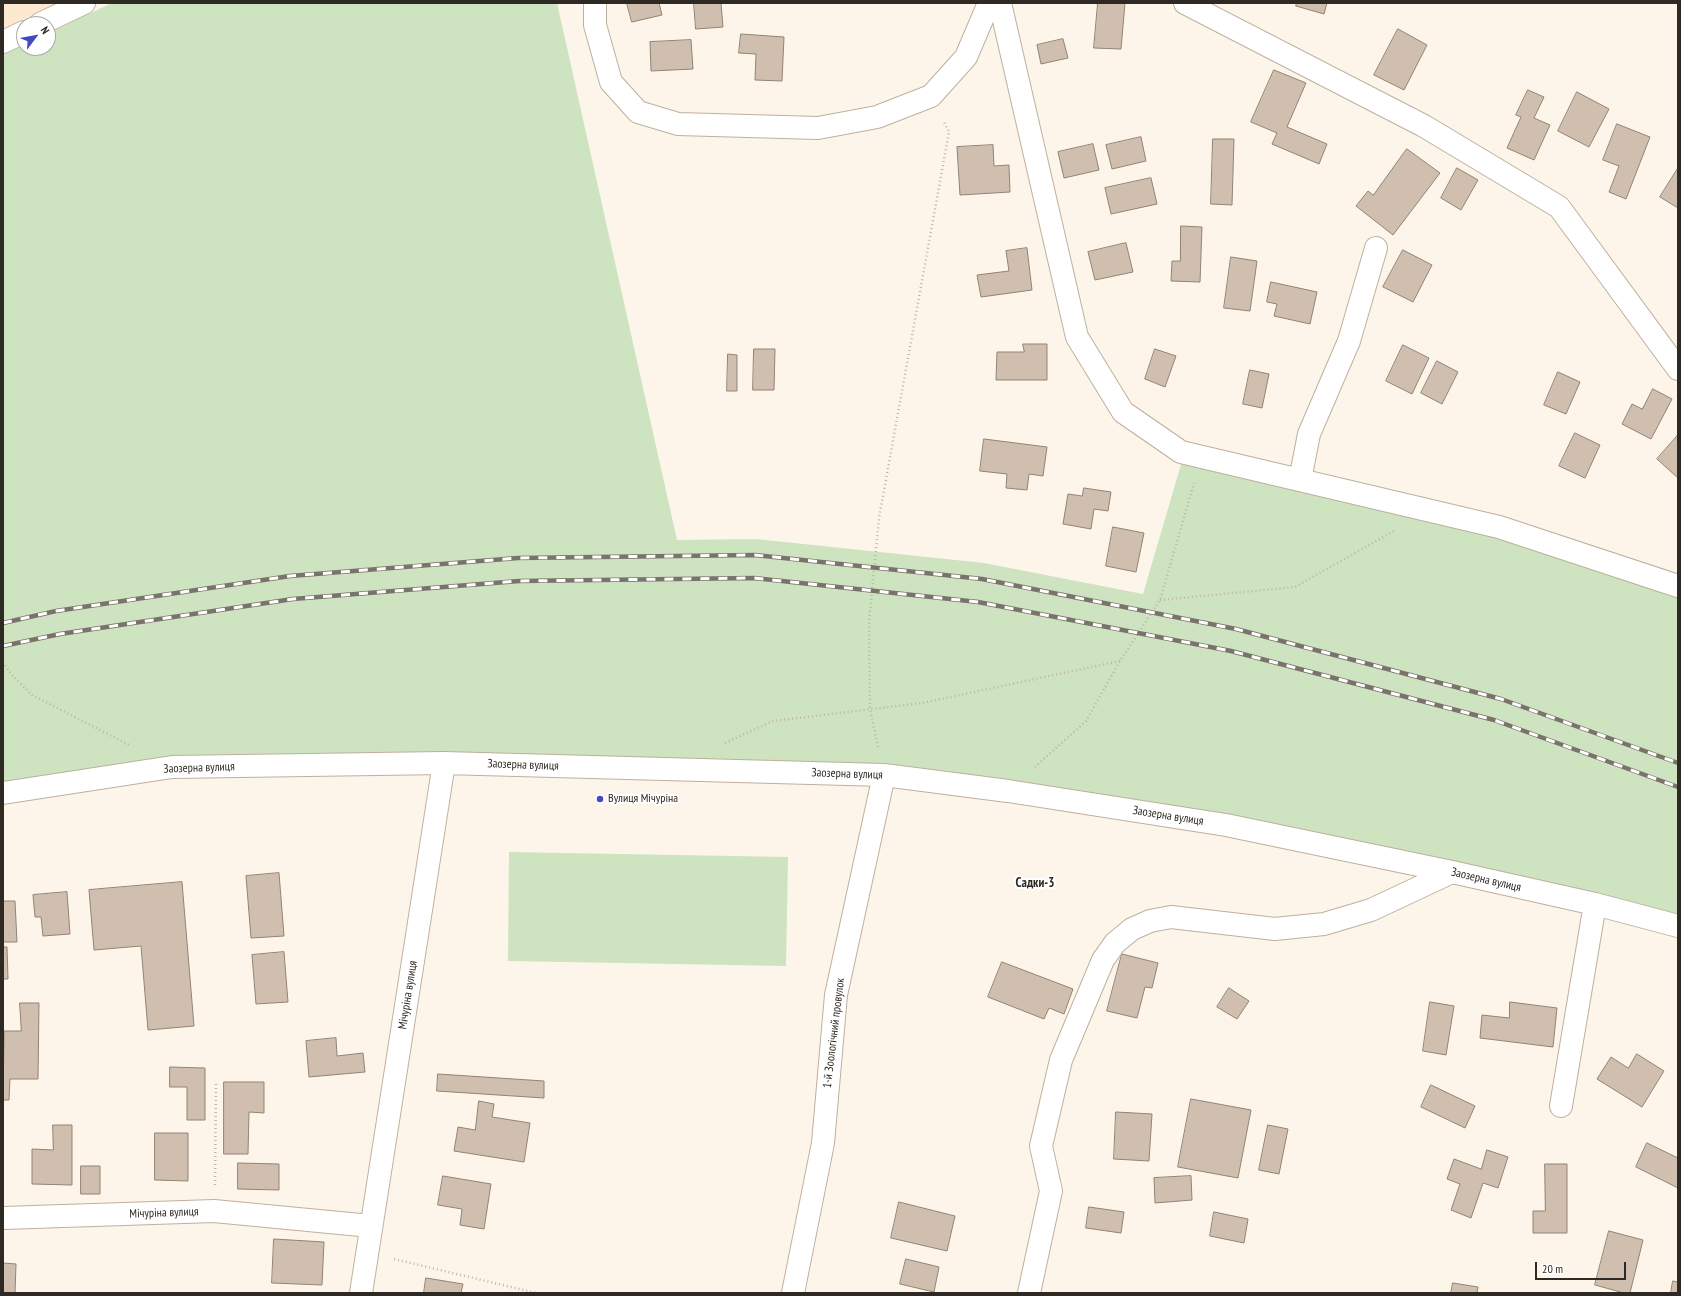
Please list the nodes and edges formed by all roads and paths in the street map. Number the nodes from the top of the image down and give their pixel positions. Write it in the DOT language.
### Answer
graph roads {
  1 [pos="84,3"];
  2 [pos="595,3"];
  3 [pos="989,3"];
  4 [pos="1000,3"];
  5 [pos="1185,3"];
  6 [pos="56,16"];
  7 [pos="16,36"];
  8 [pos="3,42"];
  9 [pos="931,96"];
  10 [pos="1376,248"];
  11 [pos="1678,369"];
  12 [pos="1202,457"];
  13 [pos="1300,480"];
  14 [pos="1429,511"];
  15 [pos="1678,586"];
  16 [pos="1160,600"];
  17 [pos="1120,661"];
  18 [pos="3,662"];
  19 [pos="870,709"];
  20 [pos="773,722"];
  21 [pos="130,746"];
  22 [pos="444,763"];
  23 [pos="884,775"];
  24 [pos="1008,791"];
  25 [pos="3,793"];
  26 [pos="1452,872"];
  27 [pos="1595,904"];
  28 [pos="1678,926"];
  29 [pos="216,1084"];
  30 [pos="1561,1106"];
  31 [pos="214,1211"];
  32 [pos="3,1218"];
  33 [pos="372,1226"];
  34 [pos="368,1252"];
  35 [pos="361,1293"];
  36 [pos="536,1293"];
  37 [pos="793,1293"];
  38 [pos="1029,1293"];
  1 -- 6 [label="street"];
  2 -- 9 [label="street"];
  3 -- 9 [label="street"];
  4 -- 12 [label="street"];
  5 -- 11 [label="street"];
  7 -- 8 [label="street"];
  9 -- 19 [label="path"];
  10 -- 13 [label="street"];
  12 -- 13 [label="street"];
  12 -- 16 [label="path"];
  13 -- 14 [label="street"];
  14 -- 15 [label="street"];
  14 -- 16 [label="path"];
  16 -- 17 [label="path"];
  17 -- 19 [label="path"];
  17 -- 24 [label="path"];
  18 -- 21 [label="path"];
  19 -- 20 [label="path"];
  19 -- 23 [label="path"];
  22 -- 23 [label="street, Заозерна вулиця"];
  22 -- 25 [label="street, Заозерна вулиця"];
  22 -- 33 [label="street, Мічуріна вулиця"];
  23 -- 24 [label="street, Заозерна вулиця"];
  23 -- 37 [label="street, 1-й Зоологічний провулок"];
  24 -- 26 [label="street, Заозерна вулиця"];
  26 -- 27 [label="street, Заозерна вулиця"];
  26 -- 38 [label="street"];
  27 -- 28 [label="street, Заозерна вулиця"];
  27 -- 30 [label="street"];
  29 -- 31 [label="path"];
  31 -- 32 [label="street, Мічуріна вулиця"];
  31 -- 33 [label="street, Мічуріна вулиця"];
  33 -- 34 [label="street, Мічуріна вулиця"];
  34 -- 35 [label="street, Мічуріна вулиця"];
  34 -- 36 [label="path"];
}
